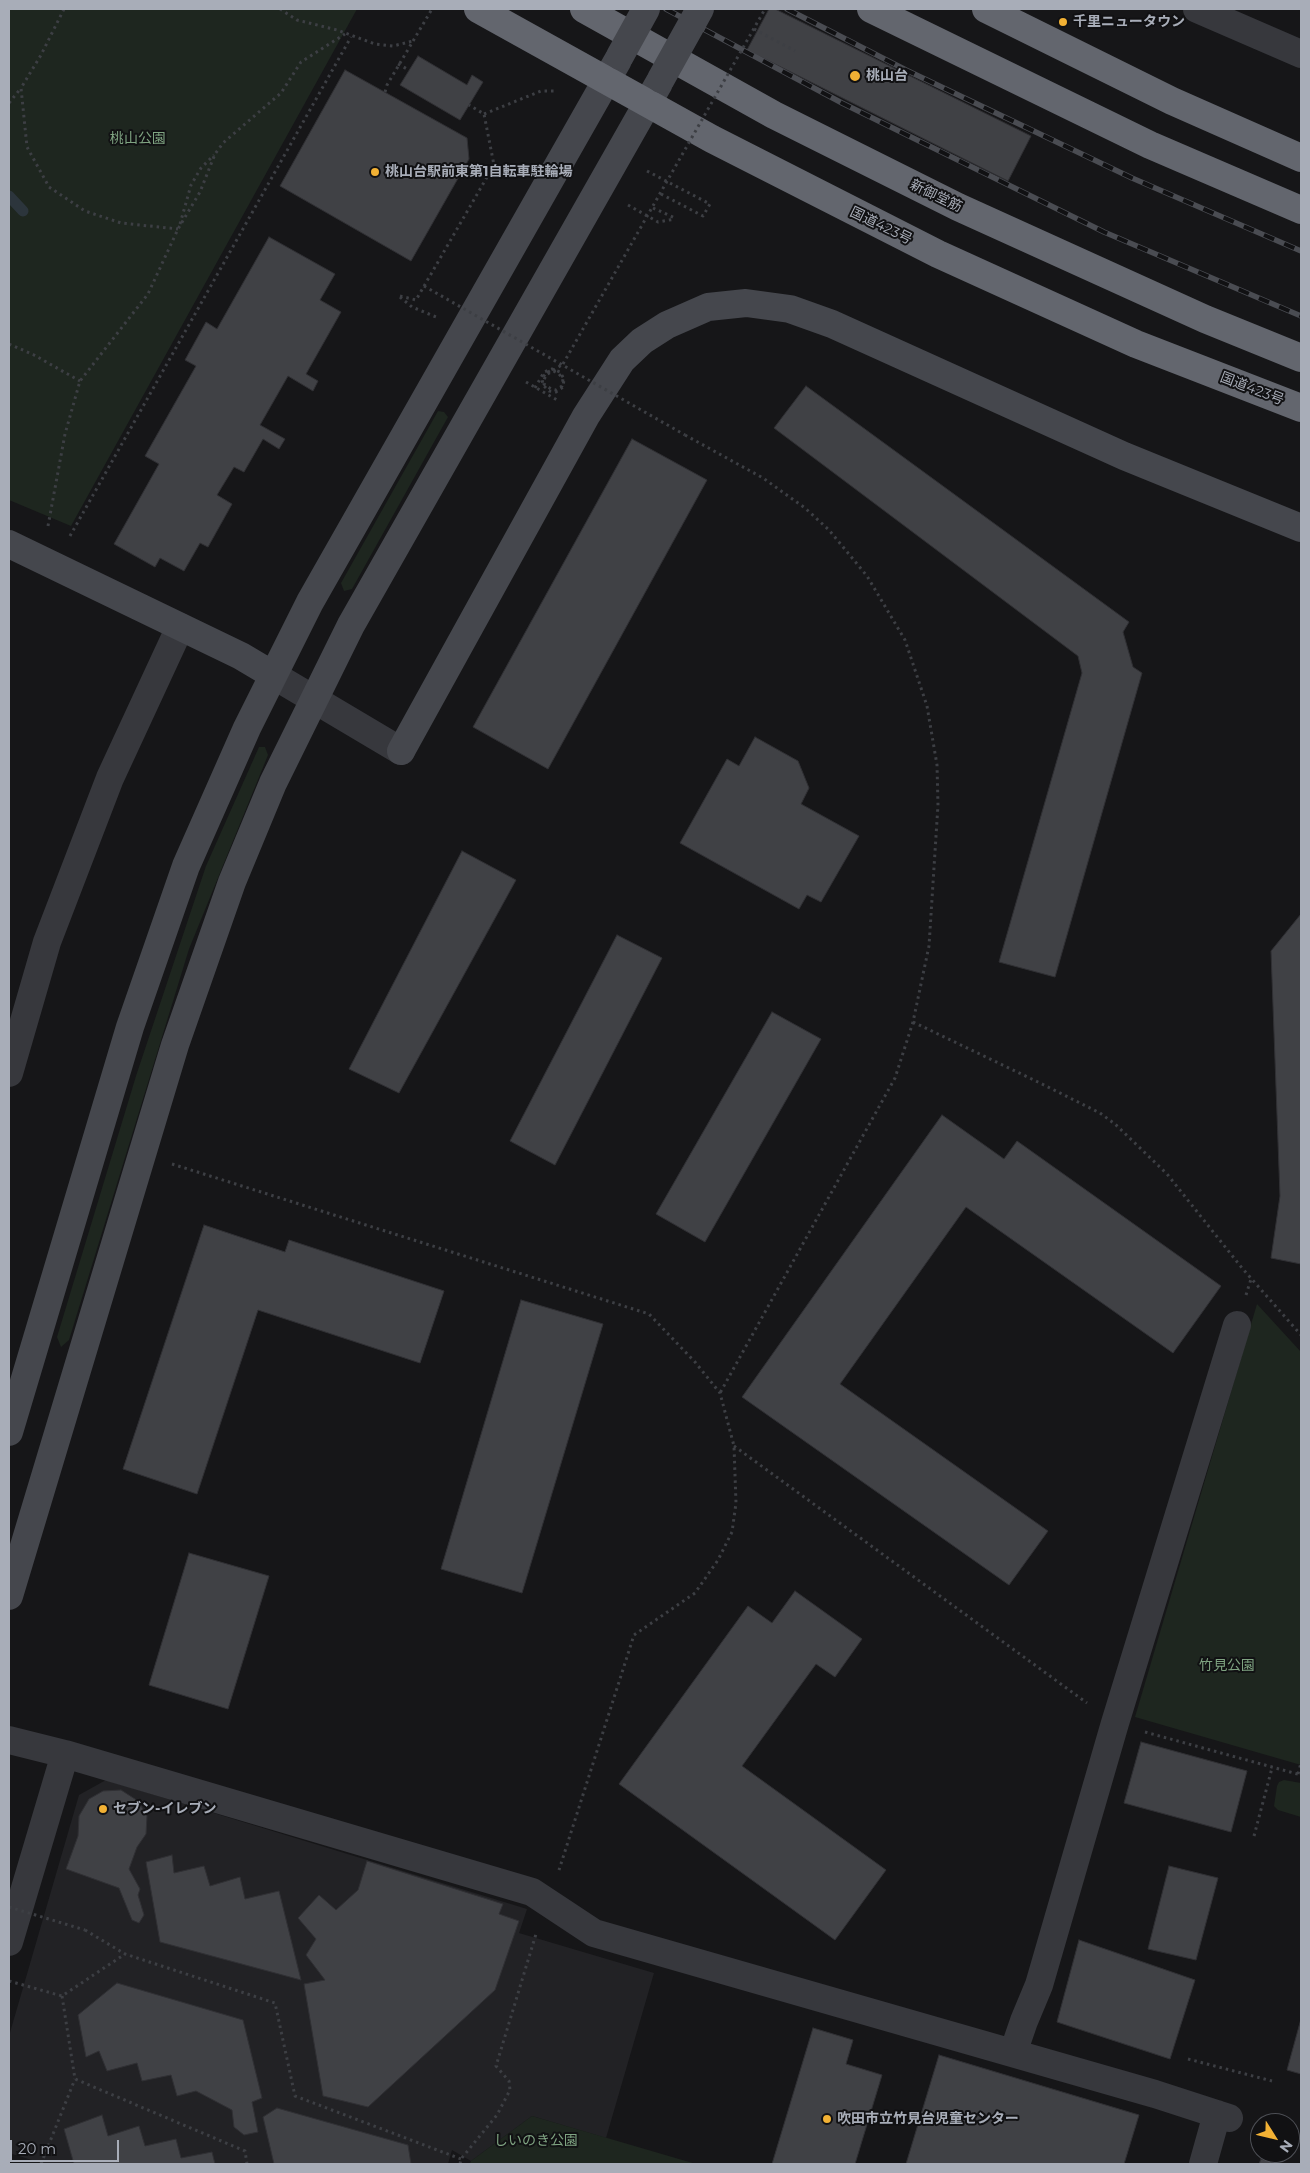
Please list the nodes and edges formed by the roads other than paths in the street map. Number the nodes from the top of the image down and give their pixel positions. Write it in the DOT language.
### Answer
graph roads {
  1 [pos="478,9"];
  2 [pos="584,9"];
  3 [pos="646,9"];
  4 [pos="700,9"];
  5 [pos="871,9"];
  6 [pos="986,9"];
  7 [pos="1197,9"];
  8 [pos="1301,54"];
  9 [pos="606,81"];
  10 [pos="647,104"];
  11 [pos="1301,158"];
  12 [pos="1301,210"];
  13 [pos="1301,358"];
  14 [pos="1301,408"];
  15 [pos="1301,528"];
  16 [pos="9,544"];
  17 [pos="180,627"];
  18 [pos="273,675"];
  19 [pos="313,699"];
  20 [pos="9,1074"];
  21 [pos="1237,1325"];
  22 [pos="9,1432"];
  23 [pos="9,1596"];
  24 [pos="9,1740"];
  25 [pos="65,1754"];
  26 [pos="9,1942"];
  27 [pos="1014,2053"];
  28 [pos="1203,2164"];
  1 -- 9 [label="highway, 国道423号"];
  2 -- 13 [label="highway, 新御堂筋"];
  3 -- 9 [label="street, bridge"];
  4 -- 10 [label="street, bridge"];
  5 -- 12 [label="highway"];
  6 -- 11 [label="highway"];
  7 -- 8 [label="street"];
  9 -- 10 [label="highway, 国道423号"];
  9 -- 18 [label="street"];
  10 -- 14 [label="highway, 国道423号"];
  10 -- 19 [label="street"];
  15 -- 19 [label="street"];
  16 -- 17 [label="street"];
  17 -- 18 [label="street"];
  17 -- 20 [label="street"];
  18 -- 19 [label="street"];
  18 -- 22 [label="street"];
  19 -- 23 [label="street"];
  21 -- 27 [label="street"];
  24 -- 25 [label="street"];
  25 -- 26 [label="street"];
  25 -- 27 [label="street"];
  27 -- 28 [label="street"];
}
